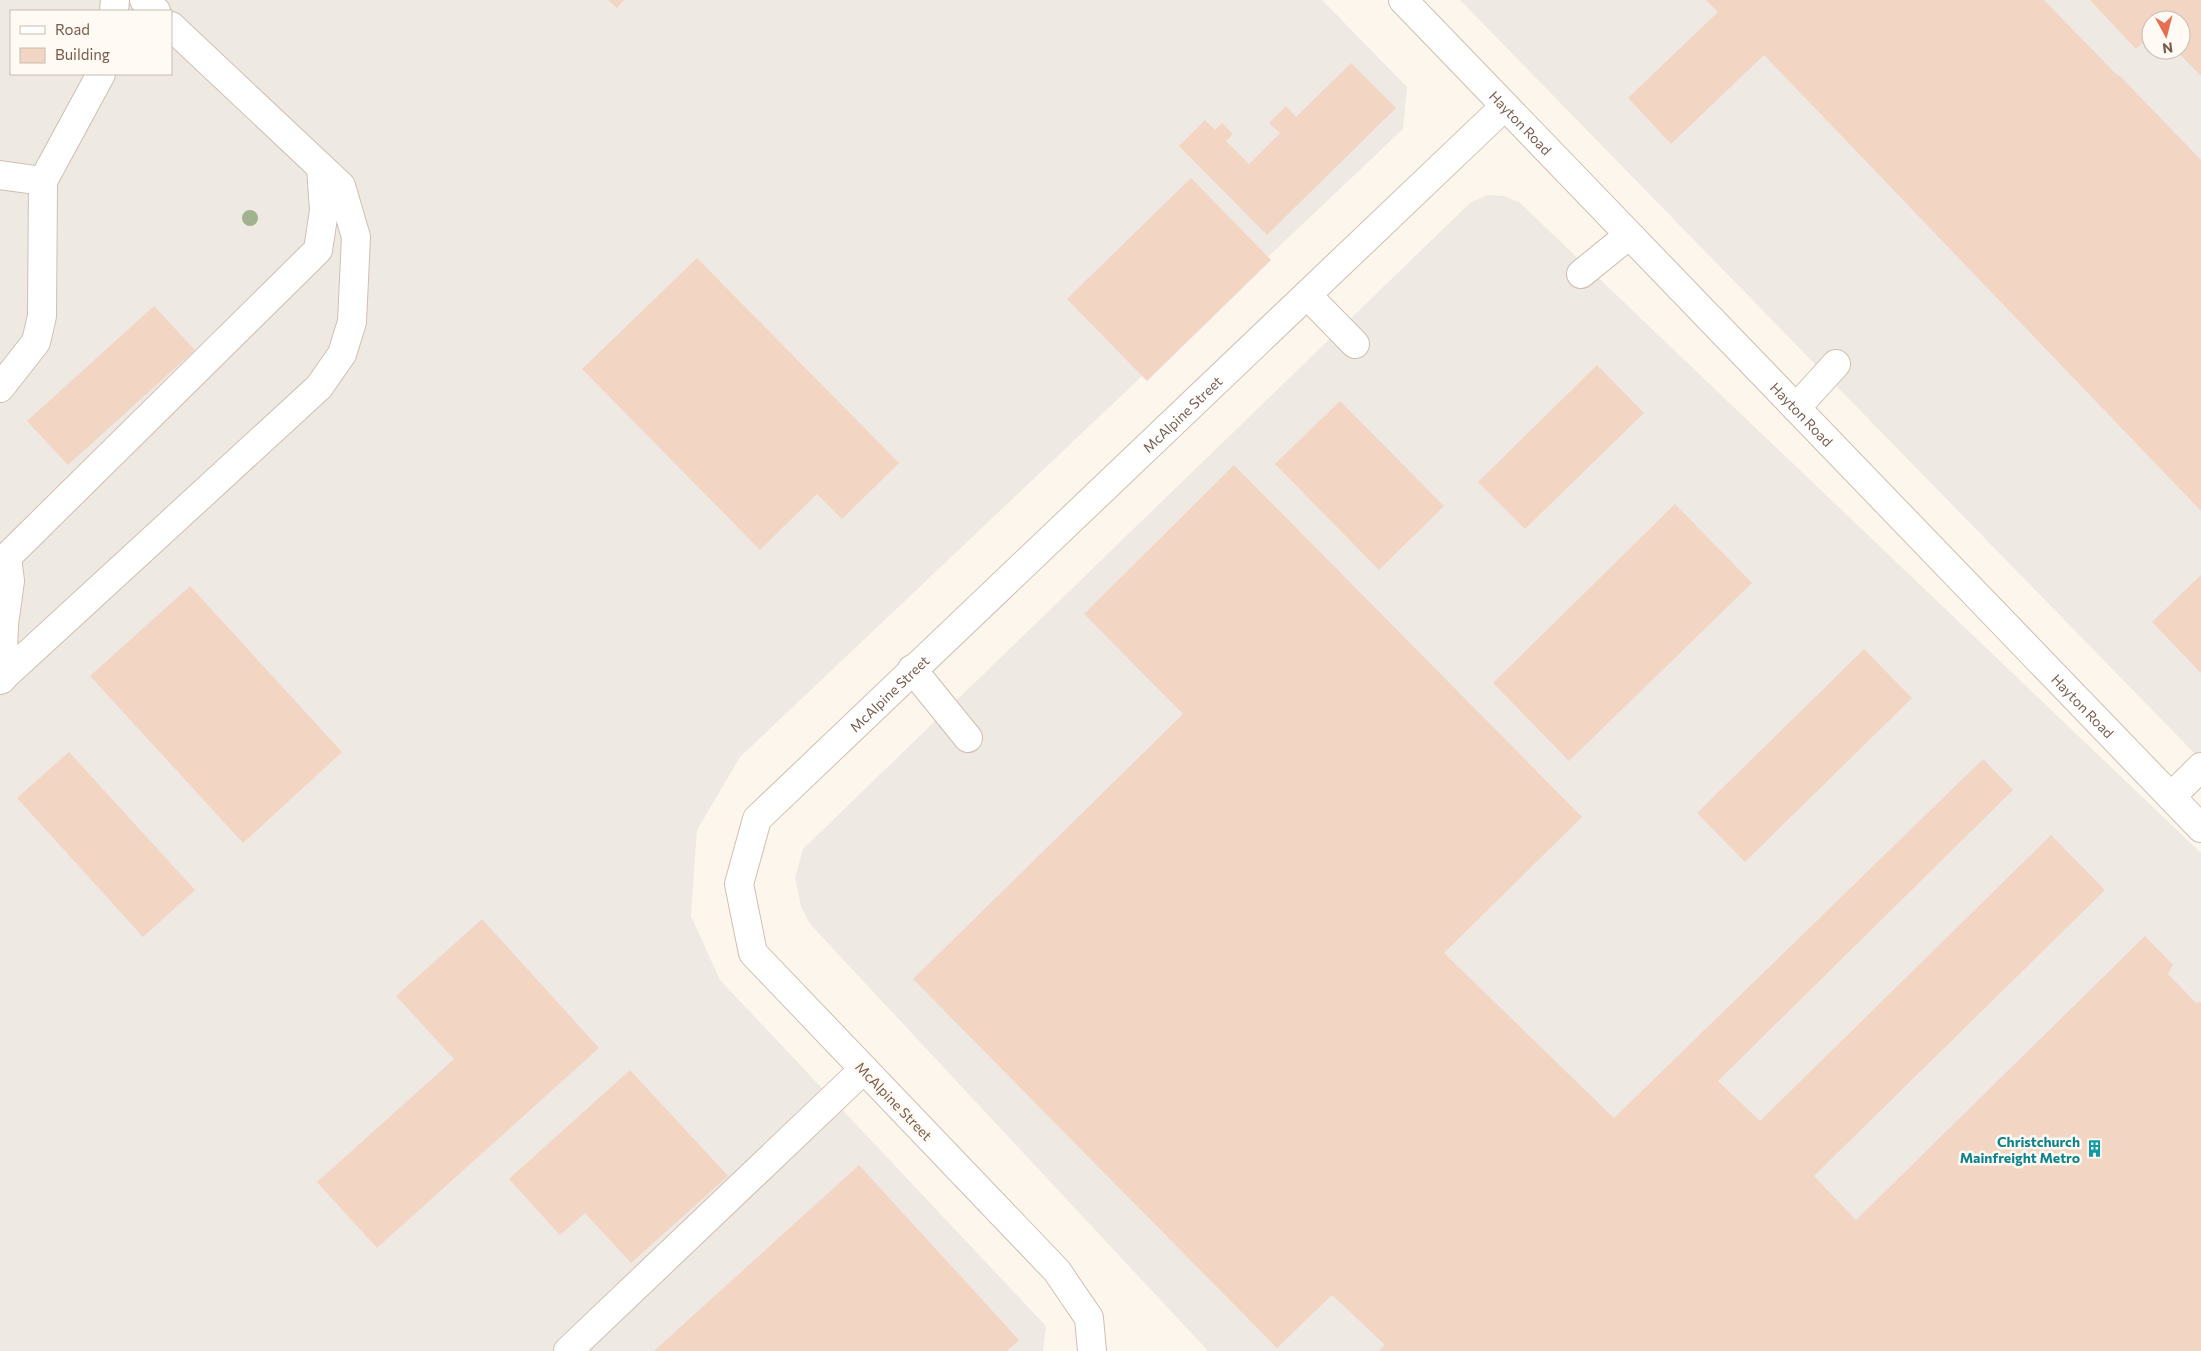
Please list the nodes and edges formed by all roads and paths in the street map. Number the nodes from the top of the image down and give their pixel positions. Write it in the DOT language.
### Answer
graph roads {
  1 [pos="144,0"];
  2 [pos="1403,0"];
  3 [pos="155,10"];
  4 [pos="172,27"];
  5 [pos="99,75"];
  6 [pos="1505,106"];
  7 [pos="321,167"];
  8 [pos="0,176"];
  9 [pos="43,181"];
  10 [pos="1629,235"];
  11 [pos="1581,274"];
  12 [pos="1307,295"];
  13 [pos="1355,344"];
  14 [pos="1836,364"];
  15 [pos="0,388"];
  16 [pos="1796,408"];
  17 [pos="3,555"];
  18 [pos="912,669"];
  19 [pos="1,679"];
  20 [pos="968,738"];
  21 [pos="2201,767"];
  22 [pos="2171,797"];
  23 [pos="2201,828"];
  24 [pos="864,1069"];
  25 [pos="568,1351"];
  26 [pos="1092,1351"];
  1 -- 3 [label="street"];
  2 -- 6 [label="street, Hayton Road"];
  4 -- 7 [label="street"];
  5 -- 9 [label="street"];
  6 -- 10 [label="street, Hayton Road"];
  6 -- 12 [label="street, McAlpine Street"];
  7 -- 17 [label="street"];
  7 -- 19 [label="street"];
  8 -- 9 [label="street"];
  9 -- 15 [label="street"];
  10 -- 11 [label="street"];
  10 -- 16 [label="street, Hayton Road"];
  12 -- 13 [label="street"];
  12 -- 18 [label="street, McAlpine Street"];
  14 -- 16 [label="street"];
  16 -- 22 [label="street, Hayton Road"];
  17 -- 19 [label="street"];
  18 -- 20 [label="street"];
  18 -- 24 [label="street, McAlpine Street"];
  21 -- 22 [label="street"];
  22 -- 23 [label="street, Hayton Road"];
  24 -- 25 [label="street"];
  24 -- 26 [label="street, McAlpine Street"];
}
